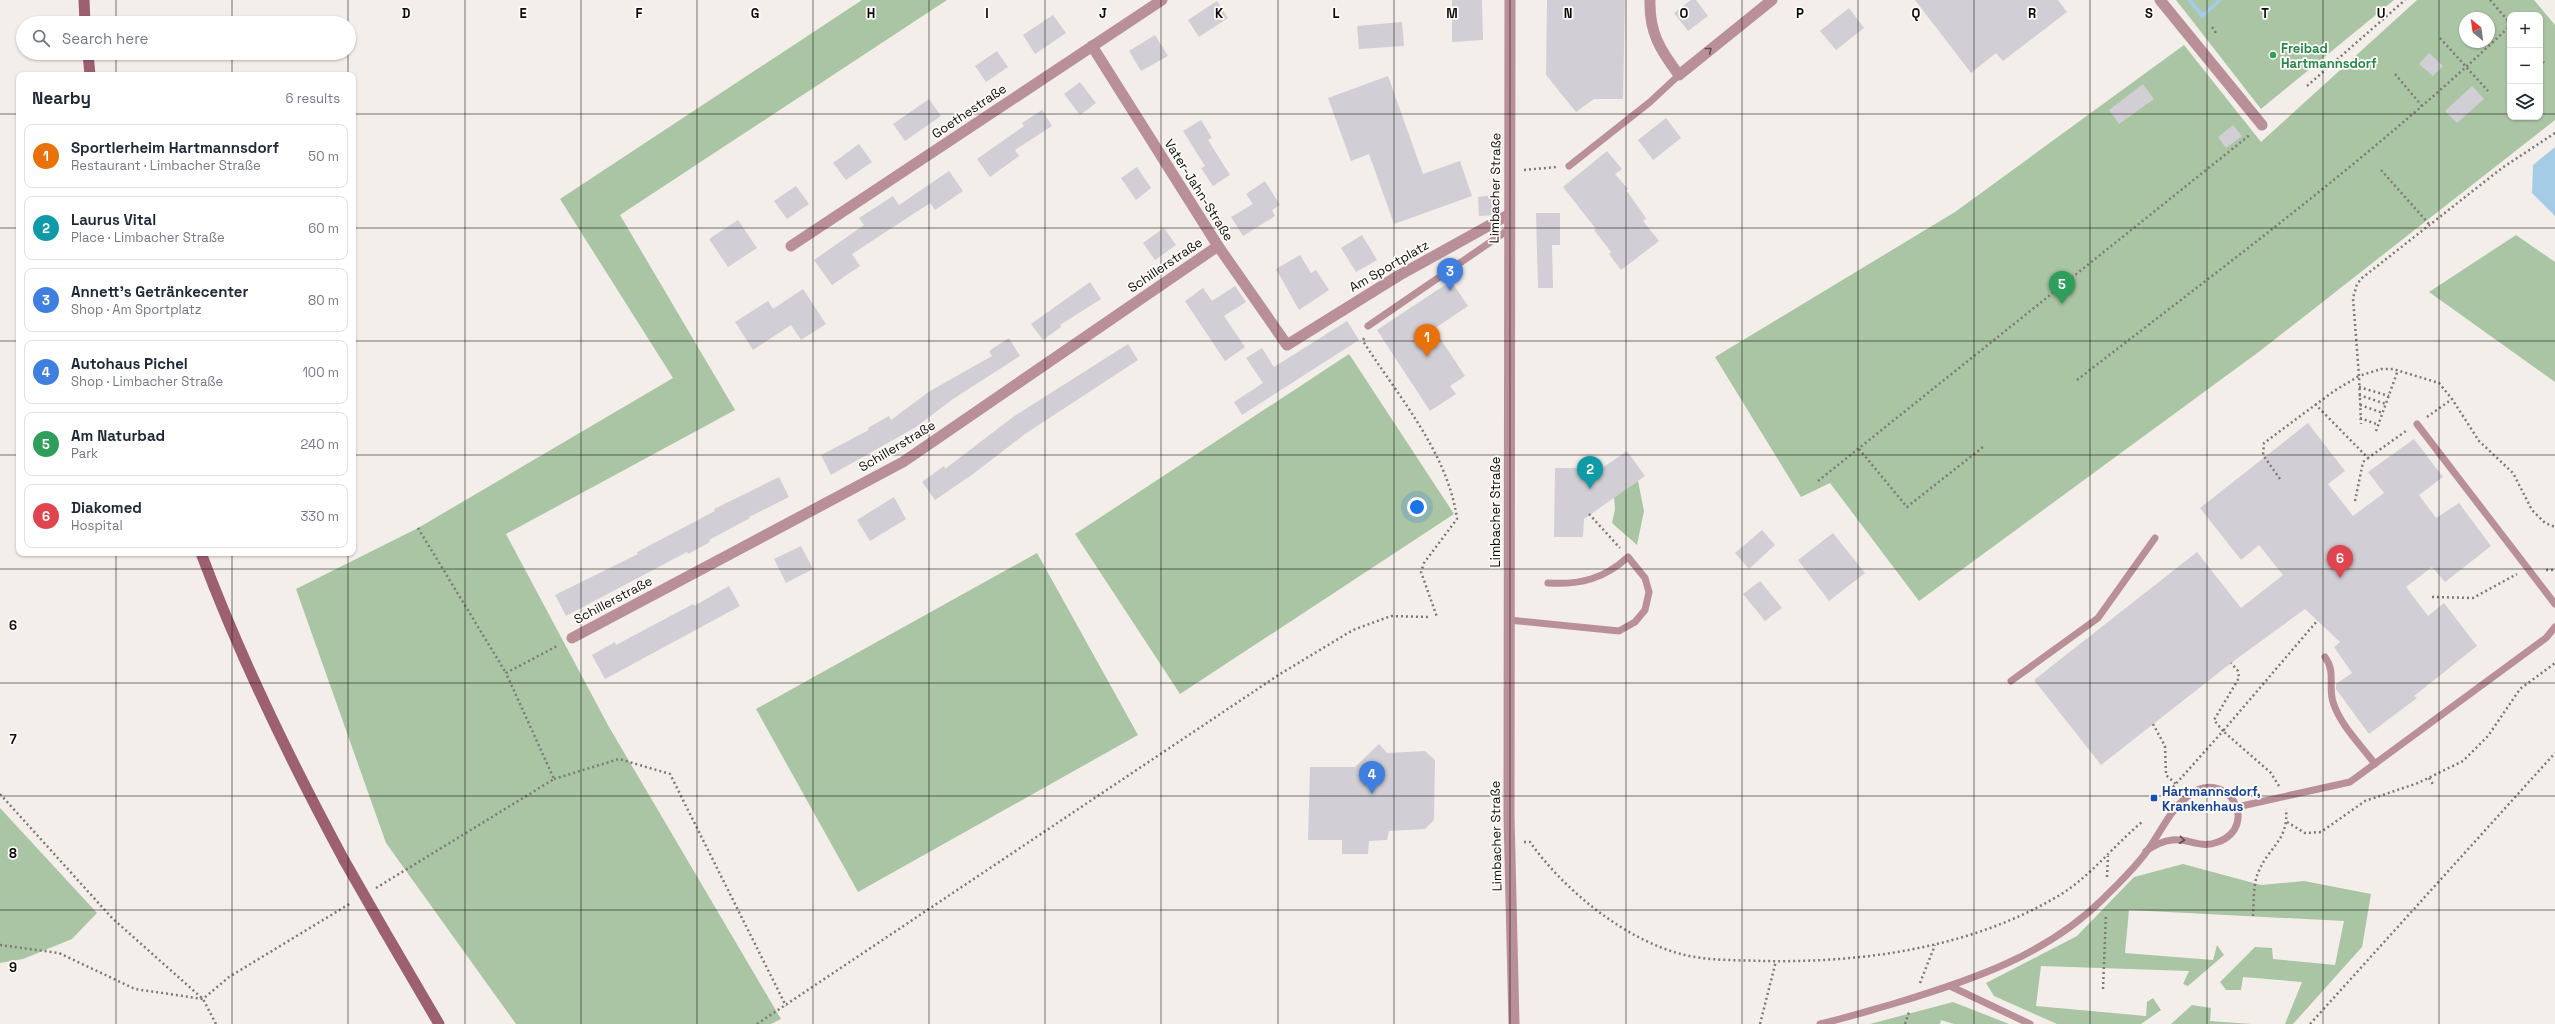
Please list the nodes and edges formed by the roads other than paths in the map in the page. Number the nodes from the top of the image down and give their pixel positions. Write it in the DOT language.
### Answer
graph roads {
  1 [pos="84,0"];
  2 [pos="1162,0"];
  3 [pos="1510,0"];
  4 [pos="1650,0"];
  5 [pos="1772,0"];
  6 [pos="2160,0"];
  7 [pos="85,16"];
  8 [pos="1092,46"];
  9 [pos="89,60"];
  10 [pos="90,72"];
  11 [pos="1679,75"];
  12 [pos="2262,125"];
  13 [pos="1569,166"];
  14 [pos="1508,215"];
  15 [pos="1508,230"];
  16 [pos="791,246"];
  17 [pos="1218,246"];
  18 [pos="1368,326"];
  19 [pos="1287,345"];
  20 [pos="2417,424"];
  21 [pos="2155,538"];
  22 [pos="202,556"];
  23 [pos="1548,583"];
  24 [pos="2555,604"];
  25 [pos="1509,620"];
  26 [pos="2555,627"];
  27 [pos="572,638"];
  28 [pos="2325,657"];
  29 [pos="2011,681"];
  30 [pos="2375,764"];
  31 [pos="2237,807"];
  32 [pos="2146,852"];
  33 [pos="1950,986"];
  34 [pos="439,1024"];
  35 [pos="1514,1024"];
  36 [pos="1820,1024"];
  37 [pos="2030,1024"];
  1 -- 7 [label="main road"];
  2 -- 8 [label="street, Goethestraße"];
  3 -- 14 [label="street, Limbacher Straße"];
  4 -- 11 [label="street"];
  11 -- 5 [label="street, one-way"];
  6 -- 12 [label="street"];
  8 -- 16 [label="street, Goethestraße"];
  8 -- 17 [label="street, Vater-Jahn-Straße"];
  9 -- 10 [label="main road"];
  11 -- 13 [label="lane"];
  14 -- 15 [label="street, Limbacher Straße"];
  14 -- 19 [label="street, Am Sportplatz"];
  15 -- 18 [label="lane"];
  15 -- 25 [label="street, Limbacher Straße"];
  17 -- 19 [label="street, Vater-Jahn-Straße"];
  17 -- 27 [label="street, Schillerstraße"];
  20 -- 24 [label="lane"];
  21 -- 29 [label="lane"];
  22 -- 34 [label="main road, bridge"];
  23 -- 25 [label="lane"];
  25 -- 35 [label="street, Limbacher Straße"];
  26 -- 30 [label="lane"];
  28 -- 30 [label="lane"];
  30 -- 31 [label="lane"];
  32 -- 31 [label="lane, one-way"];
  31 -- 32 [label="lane"];
  32 -- 33 [label="lane"];
  33 -- 36 [label="lane"];
  33 -- 37 [label="lane"];
}
